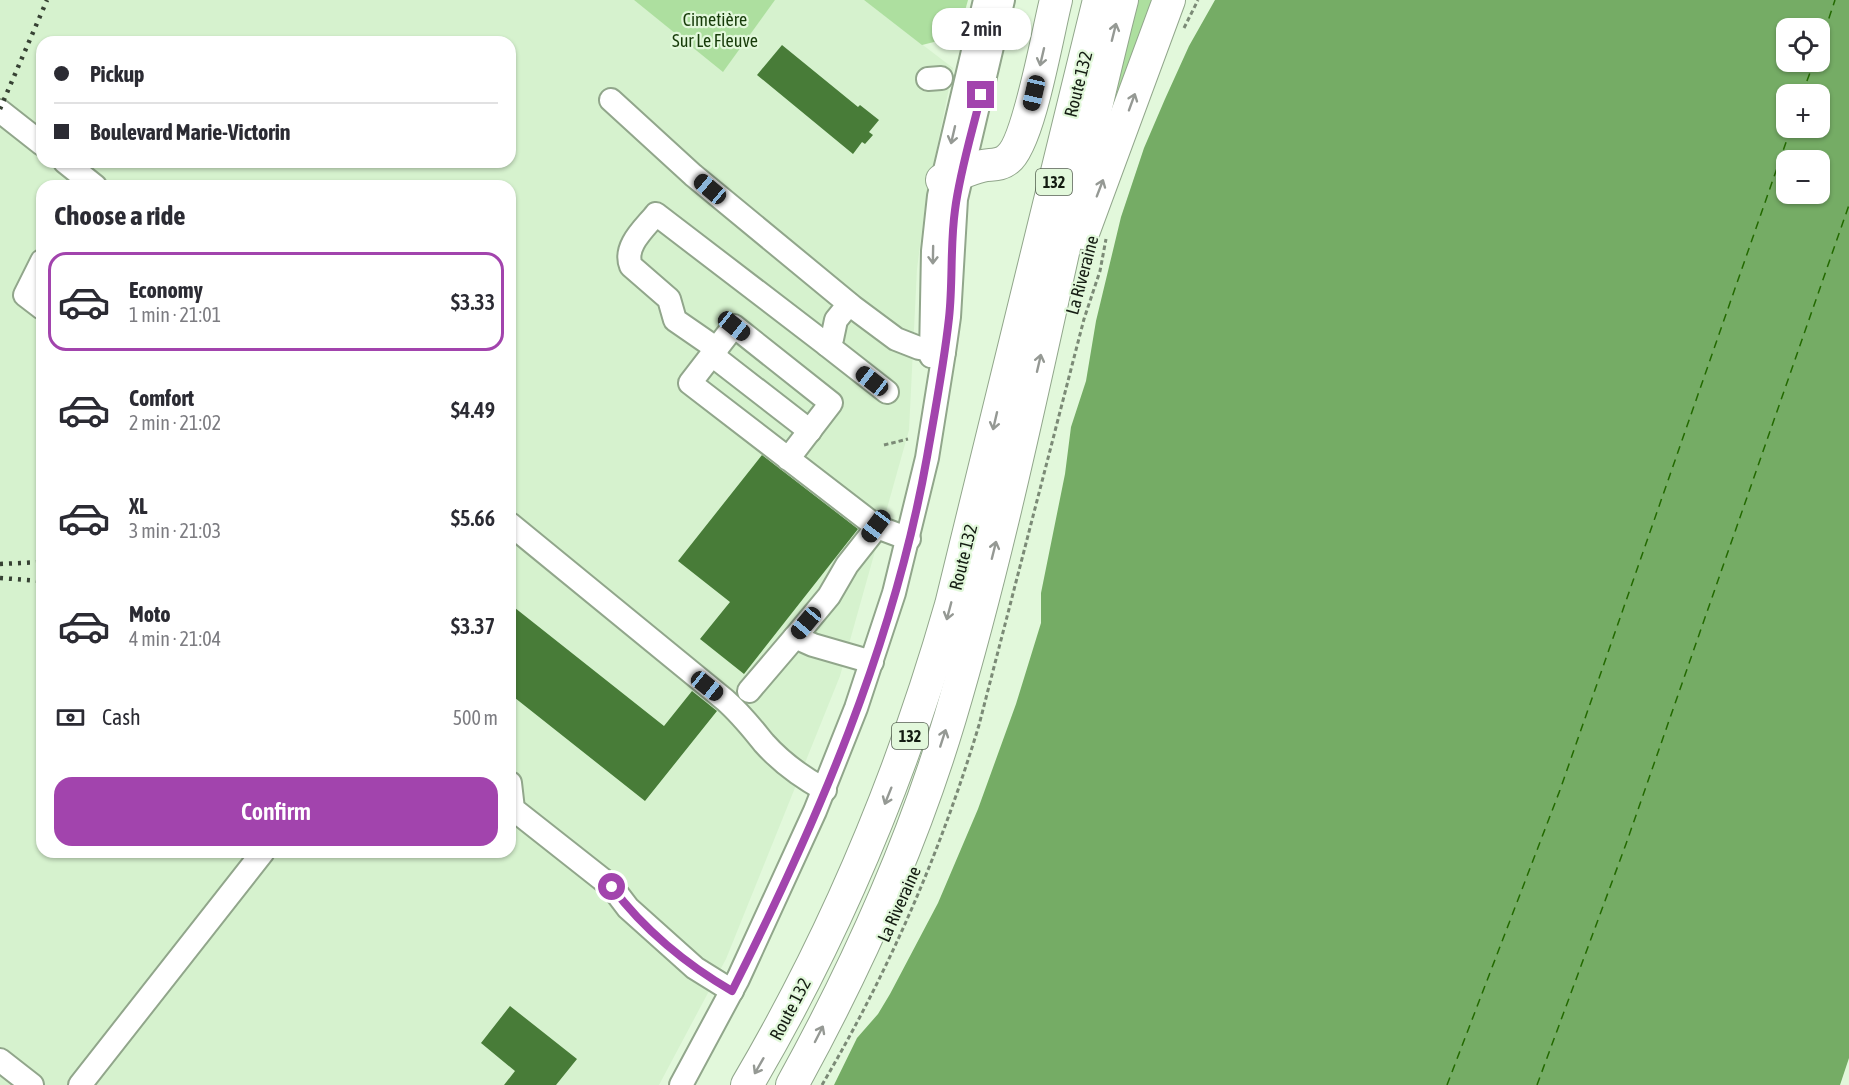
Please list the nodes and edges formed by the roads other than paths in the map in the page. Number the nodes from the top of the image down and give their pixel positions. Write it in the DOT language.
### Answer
graph roads {
  1 [pos="985,0"];
  2 [pos="1003,0"];
  3 [pos="1056,0"];
  4 [pos="1079,0"];
  5 [pos="1099,0"];
  6 [pos="1122,0"];
  7 [pos="1169,0"];
  8 [pos="978,65"];
  9 [pos="972,92"];
  10 [pos="611,100"];
  11 [pos="0,111"];
  12 [pos="36,139"];
  13 [pos="71,168"];
  14 [pos="958,178"];
  15 [pos="84,180"];
  16 [pos="36,273"];
  17 [pos="36,303"];
  18 [pos="849,304"];
  19 [pos="1049,321"];
  20 [pos="827,345"];
  21 [pos="938,351"];
  22 [pos="714,352"];
  23 [pos="1009,364"];
  24 [pos="887,392"];
  25 [pos="810,430"];
  26 [pos="788,459"];
  27 [pos="876,526"];
  28 [pos="516,529"];
  29 [pos="909,539"];
  30 [pos="795,637"];
  31 [pos="872,662"];
  32 [pos="749,691"];
  33 [pos="825,790"];
  34 [pos="516,811"];
  35 [pos="258,858"];
  36 [pos="732,991"];
  37 [pos="0,1060"];
  38 [pos="32,1085"];
  39 [pos="80,1085"];
  40 [pos="681,1085"];
  41 [pos="747,1085"];
  42 [pos="792,1085"];
  1 -- 8 [label="street"];
  2 -- 8 [label="street"];
  3 -- 14 [label="highway, one-way"];
  4 -- 23 [label="highway"];
  5 -- 23 [label="highway, Route 132 / 132"];
  19 -- 6 [label="highway, Route 132 / 132, one-way"];
  19 -- 7 [label="highway, one-way"];
  8 -- 9 [label="street"];
  9 -- 14 [label="street, one-way"];
  9 -- 14 [label="street"];
  10 -- 18 [label="street"];
  11 -- 12 [label="street"];
  13 -- 15 [label="street"];
  14 -- 21 [label="street"];
  16 -- 17 [label="street"];
  18 -- 20 [label="street"];
  18 -- 21 [label="street"];
  42 -- 19 [label="highway, Route 132 / 132, one-way"];
  20 -- 22 [label="street"];
  20 -- 24 [label="street"];
  21 -- 29 [label="street"];
  22 -- 25 [label="street"];
  22 -- 25 [label="street"];
  22 -- 26 [label="street"];
  23 -- 41 [label="highway, Route 132 / 132, one-way"];
  25 -- 26 [label="street"];
  26 -- 27 [label="street"];
  27 -- 29 [label="street"];
  27 -- 30 [label="street"];
  28 -- 33 [label="street"];
  29 -- 31 [label="street"];
  30 -- 31 [label="street"];
  30 -- 32 [label="street"];
  31 -- 33 [label="street"];
  33 -- 36 [label="street"];
  34 -- 36 [label="street"];
  35 -- 39 [label="street"];
  36 -- 40 [label="street"];
  37 -- 38 [label="street"];
}
